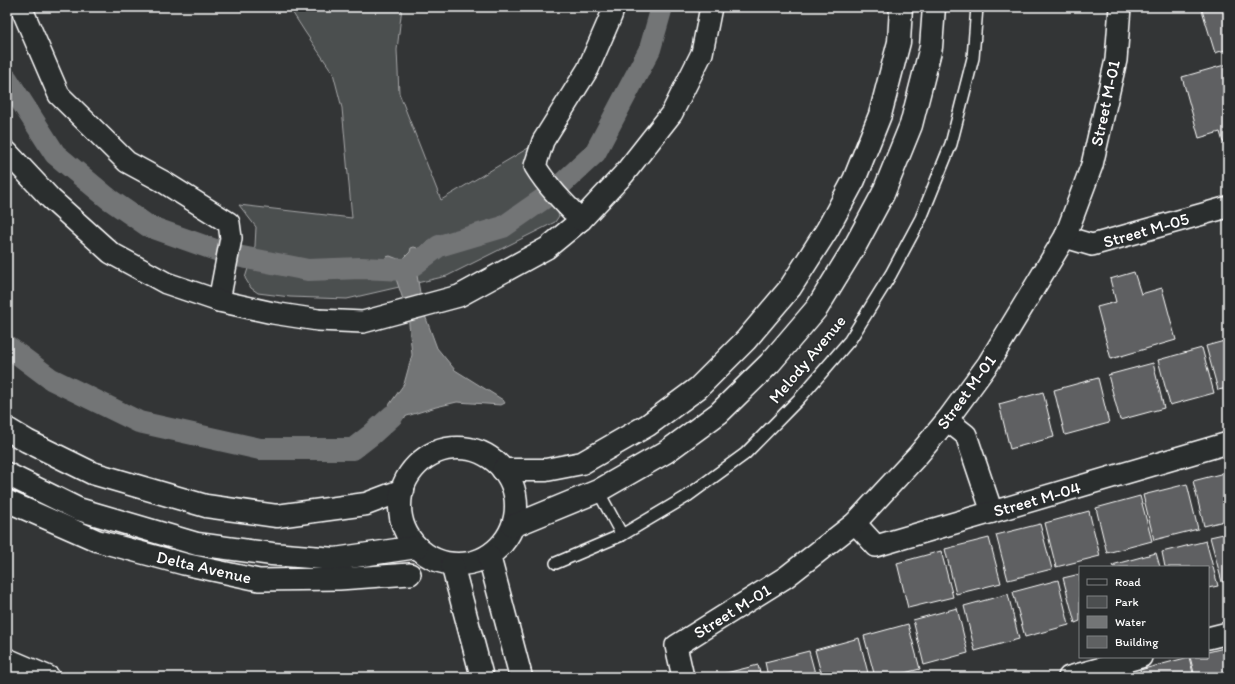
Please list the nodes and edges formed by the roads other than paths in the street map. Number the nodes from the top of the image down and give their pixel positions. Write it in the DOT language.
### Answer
graph roads {
  1 [pos="21,7"];
  2 [pos="614,7"];
  3 [pos="711,7"];
  4 [pos="901,7"];
  5 [pos="934,7"];
  6 [pos="977,7"];
  7 [pos="1120,7"];
  8 [pos="7,152"];
  9 [pos="1228,207"];
  10 [pos="581,220"];
  11 [pos="1065,237"];
  12 [pos="219,301"];
  13 [pos="947,420"];
  14 [pos="7,429"];
  15 [pos="1228,443"];
  16 [pos="504,470"];
  17 [pos="7,474"];
  18 [pos="403,490"];
  19 [pos="598,490"];
  20 [pos="7,501"];
  21 [pos="992,512"];
  22 [pos="855,523"];
  23 [pos="513,526"];
  24 [pos="622,535"];
  25 [pos="417,547"];
  26 [pos="489,556"];
  27 [pos="556,563"];
  28 [pos="452,564"];
  29 [pos="337,569"];
  30 [pos="410,574"];
  31 [pos="1228,633"];
  32 [pos="1209,638"];
  33 [pos="1137,658"];
  34 [pos="7,659"];
  35 [pos="49,677"];
  36 [pos="482,677"];
  37 [pos="521,677"];
  38 [pos="683,677"];
  39 [pos="1069,677"];
  1 -- 12 [label="street"];
  2 -- 10 [label="street"];
  3 -- 10 [label="street"];
  4 -- 16 [label="street"];
  5 -- 19 [label="street"];
  6 -- 24 [label="lane, Melody Avenue"];
  7 -- 11 [label="street, Street M-01"];
  8 -- 12 [label="street"];
  9 -- 11 [label="street, Street M-05"];
  10 -- 12 [label="street"];
  11 -- 13 [label="street, Street M-01"];
  13 -- 21 [label="street"];
  13 -- 22 [label="street, Street M-01"];
  14 -- 18 [label="street"];
  15 -- 21 [label="street, Street M-04"];
  16 -- 18 [label="street"];
  16 -- 23 [label="street"];
  17 -- 29 [label="street"];
  18 -- 25 [label="street"];
  19 -- 23 [label="street"];
  19 -- 24 [label="lane"];
  20 -- 29 [label="street, Delta Avenue"];
  21 -- 22 [label="street, Street M-04"];
  22 -- 38 [label="street, Street M-01"];
  23 -- 26 [label="street"];
  24 -- 27 [label="lane, Melody Avenue"];
  25 -- 28 [label="street"];
  25 -- 29 [label="street"];
  26 -- 28 [label="street"];
  26 -- 37 [label="street"];
  28 -- 36 [label="street"];
  29 -- 30 [label="street, Delta Avenue"];
  31 -- 32 [label="street"];
  33 -- 39 [label="street"];
  34 -- 35 [label="street"];
}
